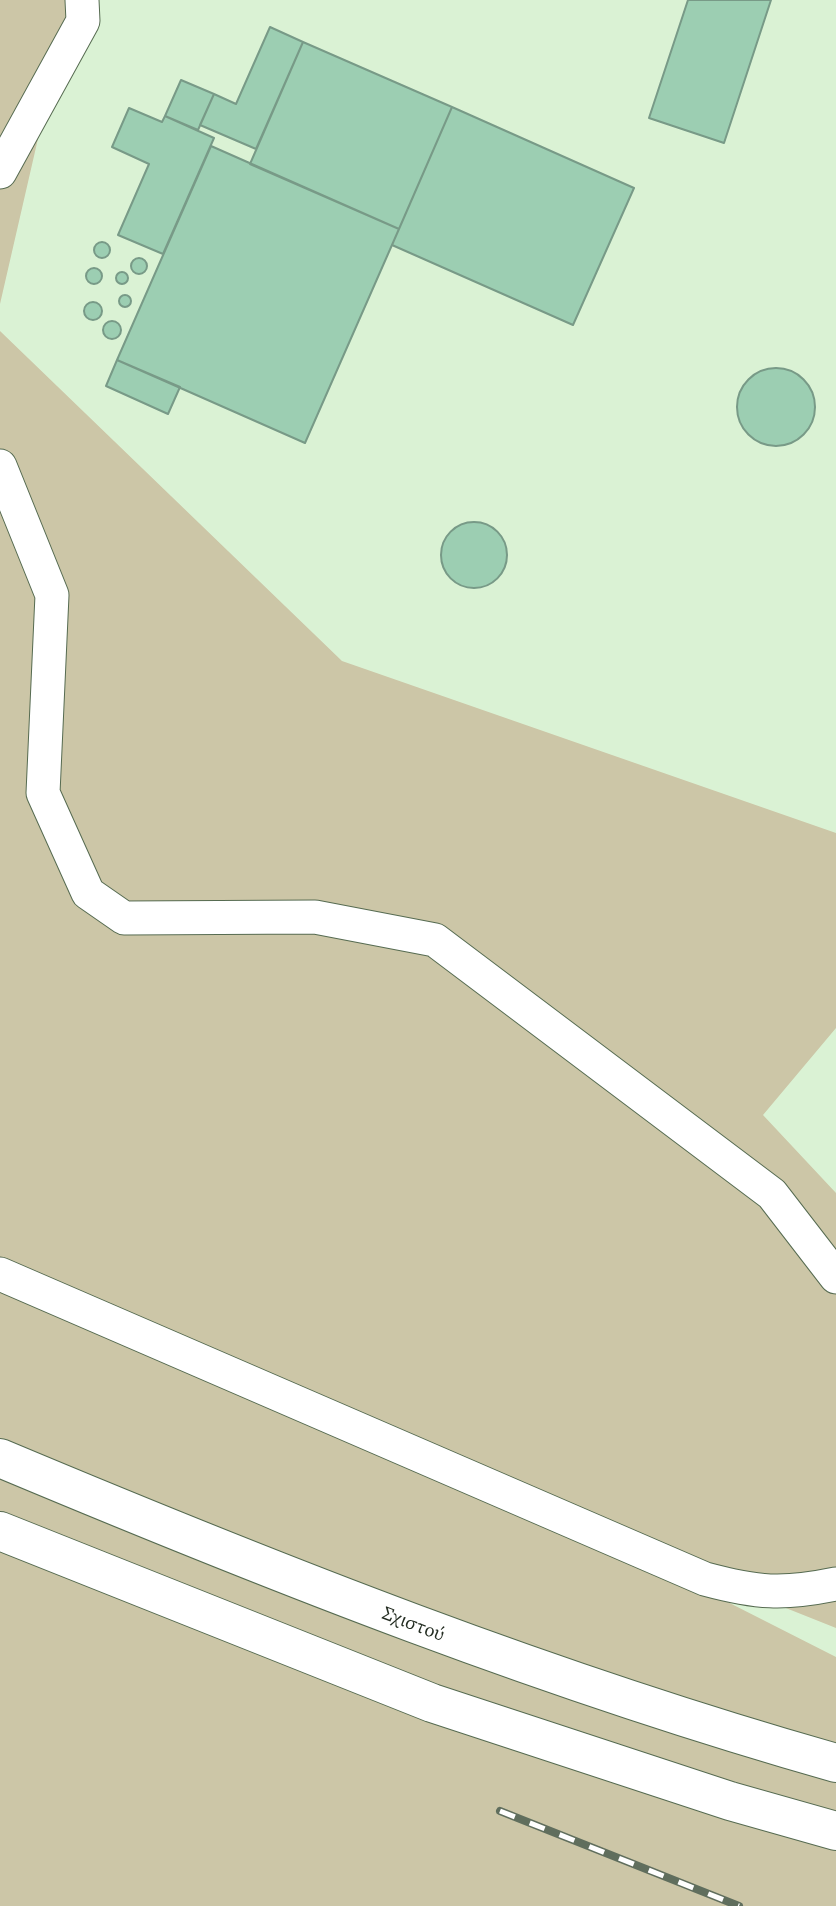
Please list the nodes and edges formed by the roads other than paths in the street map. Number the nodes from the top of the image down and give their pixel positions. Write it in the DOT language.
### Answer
graph roads {
  1 [pos="82,0"];
  2 [pos="0,173"];
  3 [pos="0,466"];
  4 [pos="0,1273"];
  5 [pos="836,1277"];
  6 [pos="0,1458"];
  7 [pos="0,1531"];
  8 [pos="836,1584"];
  9 [pos="836,1763"];
  10 [pos="836,1831"];
  1 -- 2 [label="street"];
  3 -- 5 [label="street"];
  4 -- 8 [label="street"];
  6 -- 9 [label="main road, Σχιστού"];
  7 -- 10 [label="main road"];
}
